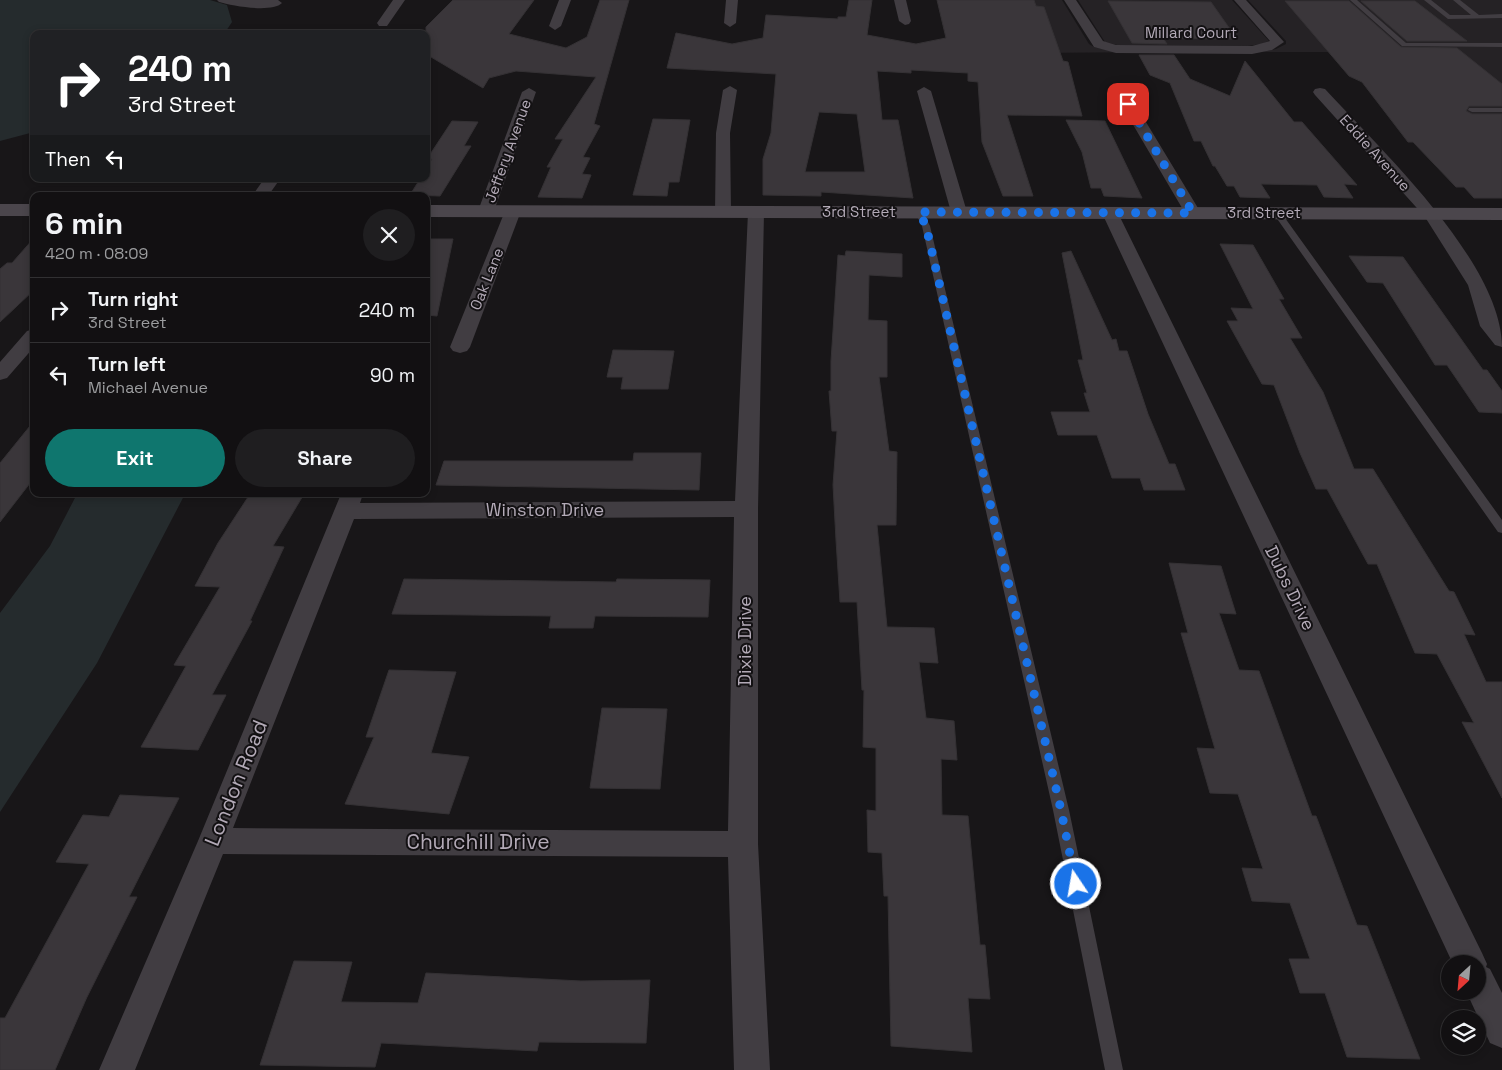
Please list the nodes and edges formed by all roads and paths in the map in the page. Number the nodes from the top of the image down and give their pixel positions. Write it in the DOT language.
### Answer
graph roads {
  1 [pos="223,0"];
  2 [pos="399,0"];
  3 [pos="565,0"];
  4 [pos="732,0"];
  5 [pos="900,0"];
  6 [pos="1070,0"];
  7 [pos="1240,0"];
  8 [pos="1353,0"];
  9 [pos="1427,0"];
  10 [pos="1456,0"];
  11 [pos="274,4"];
  12 [pos="1477,16"];
  13 [pos="1502,16"];
  14 [pos="905,21"];
  15 [pos="383,23"];
  16 [pos="730,23"];
  17 [pos="555,26"];
  18 [pos="1502,45"];
  19 [pos="1119,89"];
  20 [pos="730,90"];
  21 [pos="529,92"];
  22 [pos="924,92"];
  23 [pos="1320,92"];
  24 [pos="1472,110"];
  25 [pos="1502,110"];
  26 [pos="0,210"];
  27 [pos="30,210"];
  28 [pos="430,211"];
  29 [pos="486,211"];
  30 [pos="513,211"];
  31 [pos="723,212"];
  32 [pos="756,212"];
  33 [pos="919,212"];
  34 [pos="959,212"];
  35 [pos="1110,213"];
  36 [pos="1193,213"];
  37 [pos="1277,213"];
  38 [pos="1431,214"];
  39 [pos="1502,214"];
  40 [pos="30,340"];
  41 [pos="1502,341"];
  42 [pos="460,347"];
  43 [pos="0,374"];
  44 [pos="348,502"];
  45 [pos="746,509"];
  46 [pos="1502,529"];
  47 [pos="213,841"];
  48 [pos="743,844"];
  49 [pos="1466,955"];
  50 [pos="1486,997"];
  51 [pos="1502,1031"];
  52 [pos="117,1070"];
  53 [pos="752,1070"];
  54 [pos="1114,1070"];
  1 -- 11 [label="street"];
  2 -- 15 [label="street"];
  3 -- 17 [label="street"];
  4 -- 16 [label="street"];
  5 -- 14 [label="street"];
  6 -- 7 [label="street, Millard Court"];
  8 -- 18 [label="lane"];
  9 -- 12 [label="lane"];
  10 -- 12 [label="lane"];
  12 -- 13 [label="lane"];
  19 -- 36 [label="street"];
  20 -- 31 [label="street"];
  21 -- 29 [label="street, Jeffery Avenue"];
  22 -- 34 [label="street"];
  23 -- 38 [label="street, Eddie Avenue"];
  24 -- 25 [label="lane"];
  26 -- 27 [label="street"];
  28 -- 29 [label="street, 3rd Street"];
  29 -- 30 [label="street, 3rd Street"];
  30 -- 31 [label="street, 3rd Street"];
  30 -- 42 [label="street, Oak Lane"];
  31 -- 32 [label="street, 3rd Street"];
  32 -- 33 [label="street, 3rd Street"];
  32 -- 45 [label="street, Dixie Drive"];
  33 -- 34 [label="street, 3rd Street"];
  33 -- 54 [label="lane"];
  34 -- 35 [label="street, 3rd Street"];
  35 -- 36 [label="street, 3rd Street"];
  35 -- 49 [label="street, Dubs Drive"];
  36 -- 37 [label="street, 3rd Street"];
  37 -- 38 [label="street, 3rd Street"];
  37 -- 46 [label="lane"];
  38 -- 39 [label="street, 3rd Street"];
  38 -- 41 [label="street, Eddie Avenue"];
  40 -- 43 [label="street"];
  44 -- 45 [label="street, Winston Drive"];
  44 -- 47 [label="street, London Road"];
  45 -- 48 [label="street, Dixie Drive"];
  47 -- 48 [label="street, Churchill Drive"];
  47 -- 52 [label="street, London Road"];
  48 -- 53 [label="street, Dixie Drive"];
  50 -- 51 [label="street"];
}
